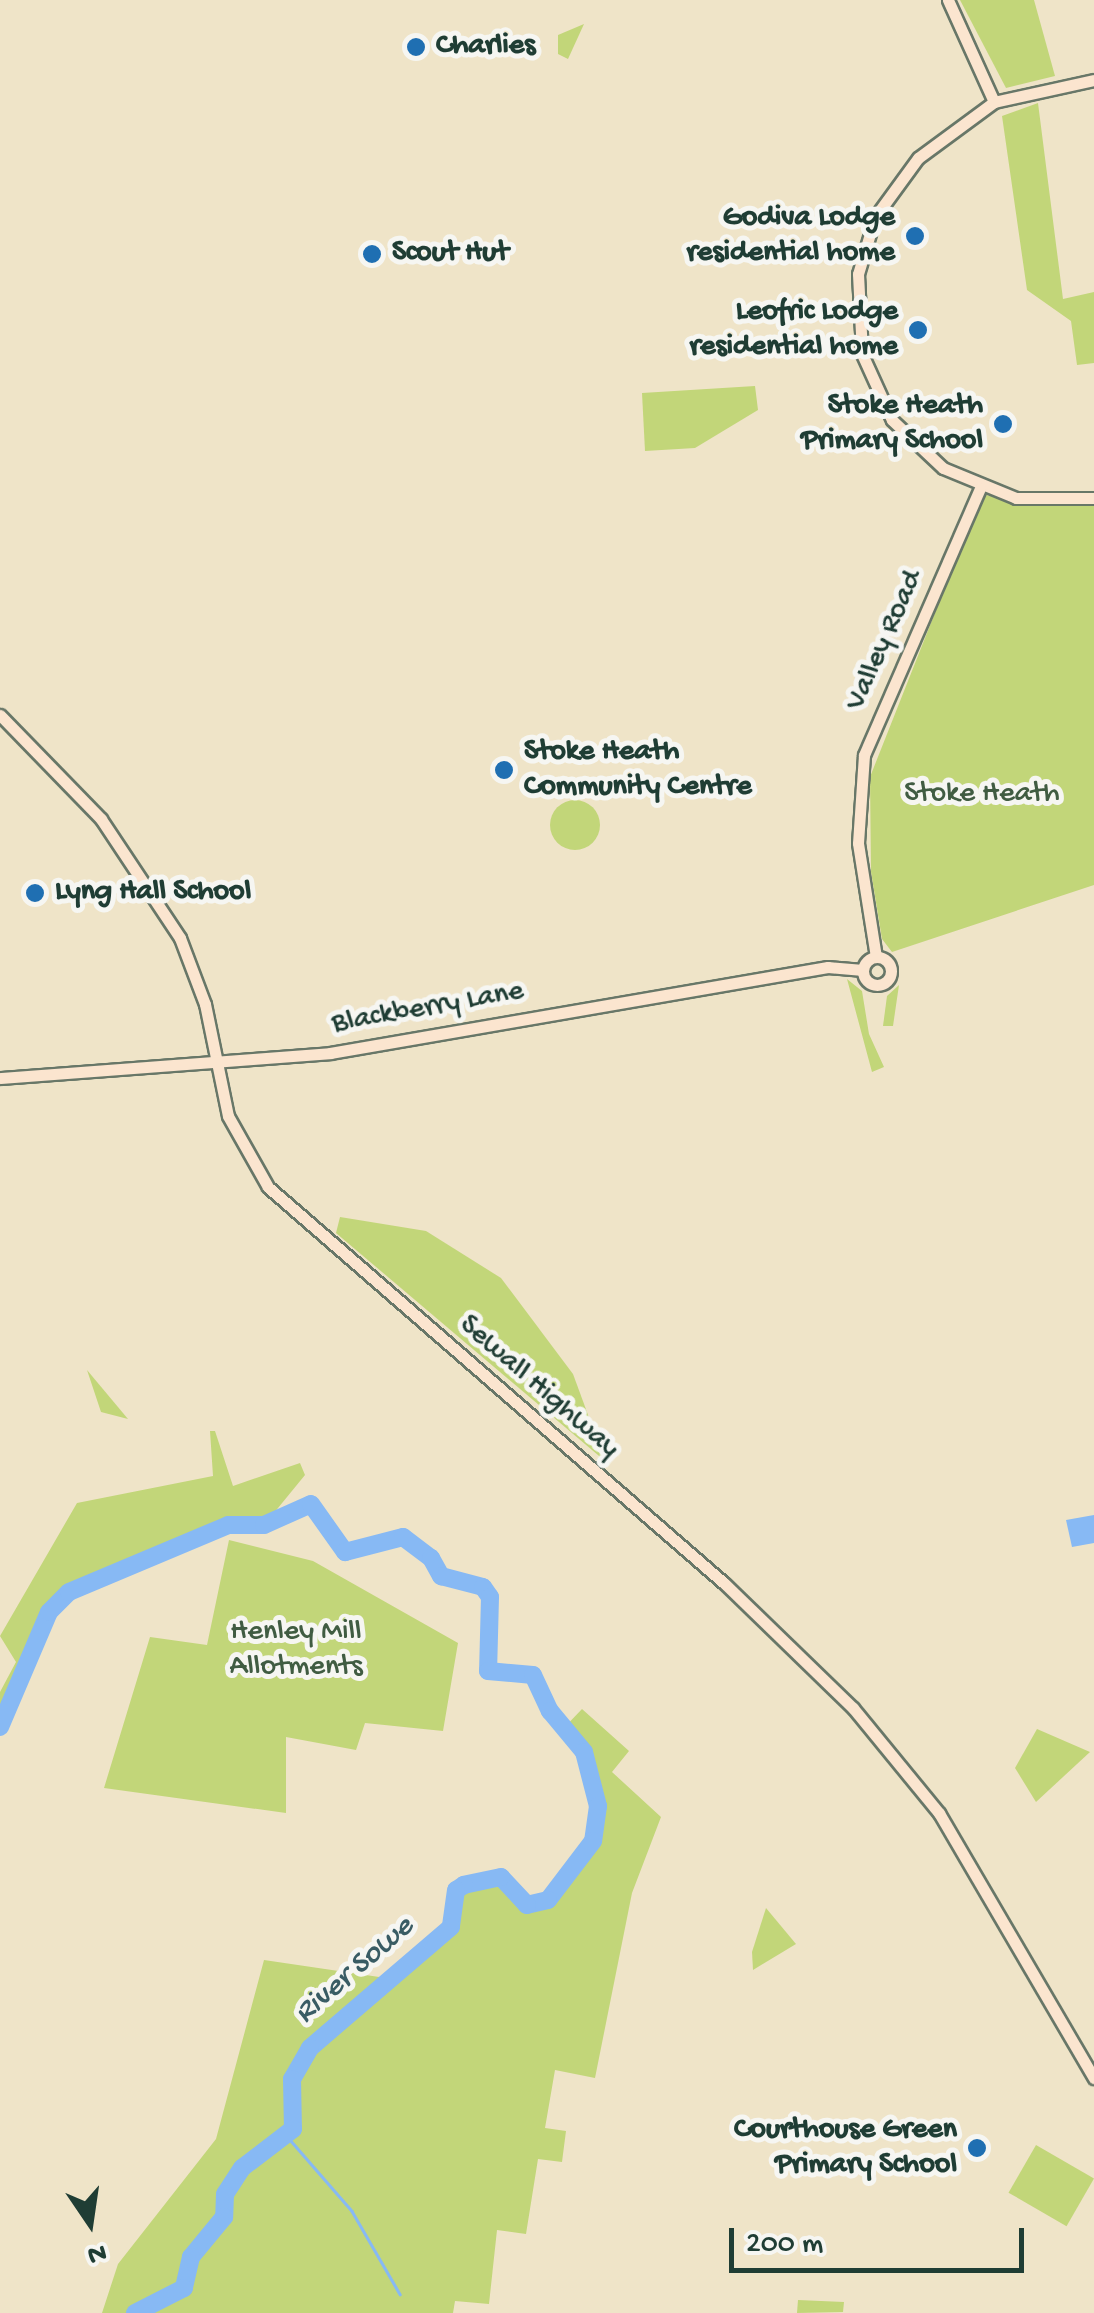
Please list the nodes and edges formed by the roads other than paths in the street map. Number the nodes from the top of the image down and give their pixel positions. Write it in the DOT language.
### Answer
graph roads {
  1 [pos="948,0"];
  2 [pos="1094,80"];
  3 [pos="994,102"];
  4 [pos="980,488"];
  5 [pos="1094,498"];
  6 [pos="0,715"];
  7 [pos="876,957"];
  8 [pos="862,970"];
  9 [pos="215,1058"];
  10 [pos="0,1078"];
  11 [pos="1094,2078"];
  1 -- 3 [label="street"];
  2 -- 3 [label="street"];
  3 -- 4 [label="street"];
  4 -- 5 [label="street"];
  4 -- 7 [label="street, Valley Road"];
  6 -- 9 [label="street, Sewall Highway"];
  7 -- 8 [label="street"];
  7 -- 8 [label="street, Blackberry Lane"];
  8 -- 9 [label="street, Blackberry Lane"];
  9 -- 10 [label="street, Blackberry Lane"];
  9 -- 11 [label="street, Sewall Highway"];
}
